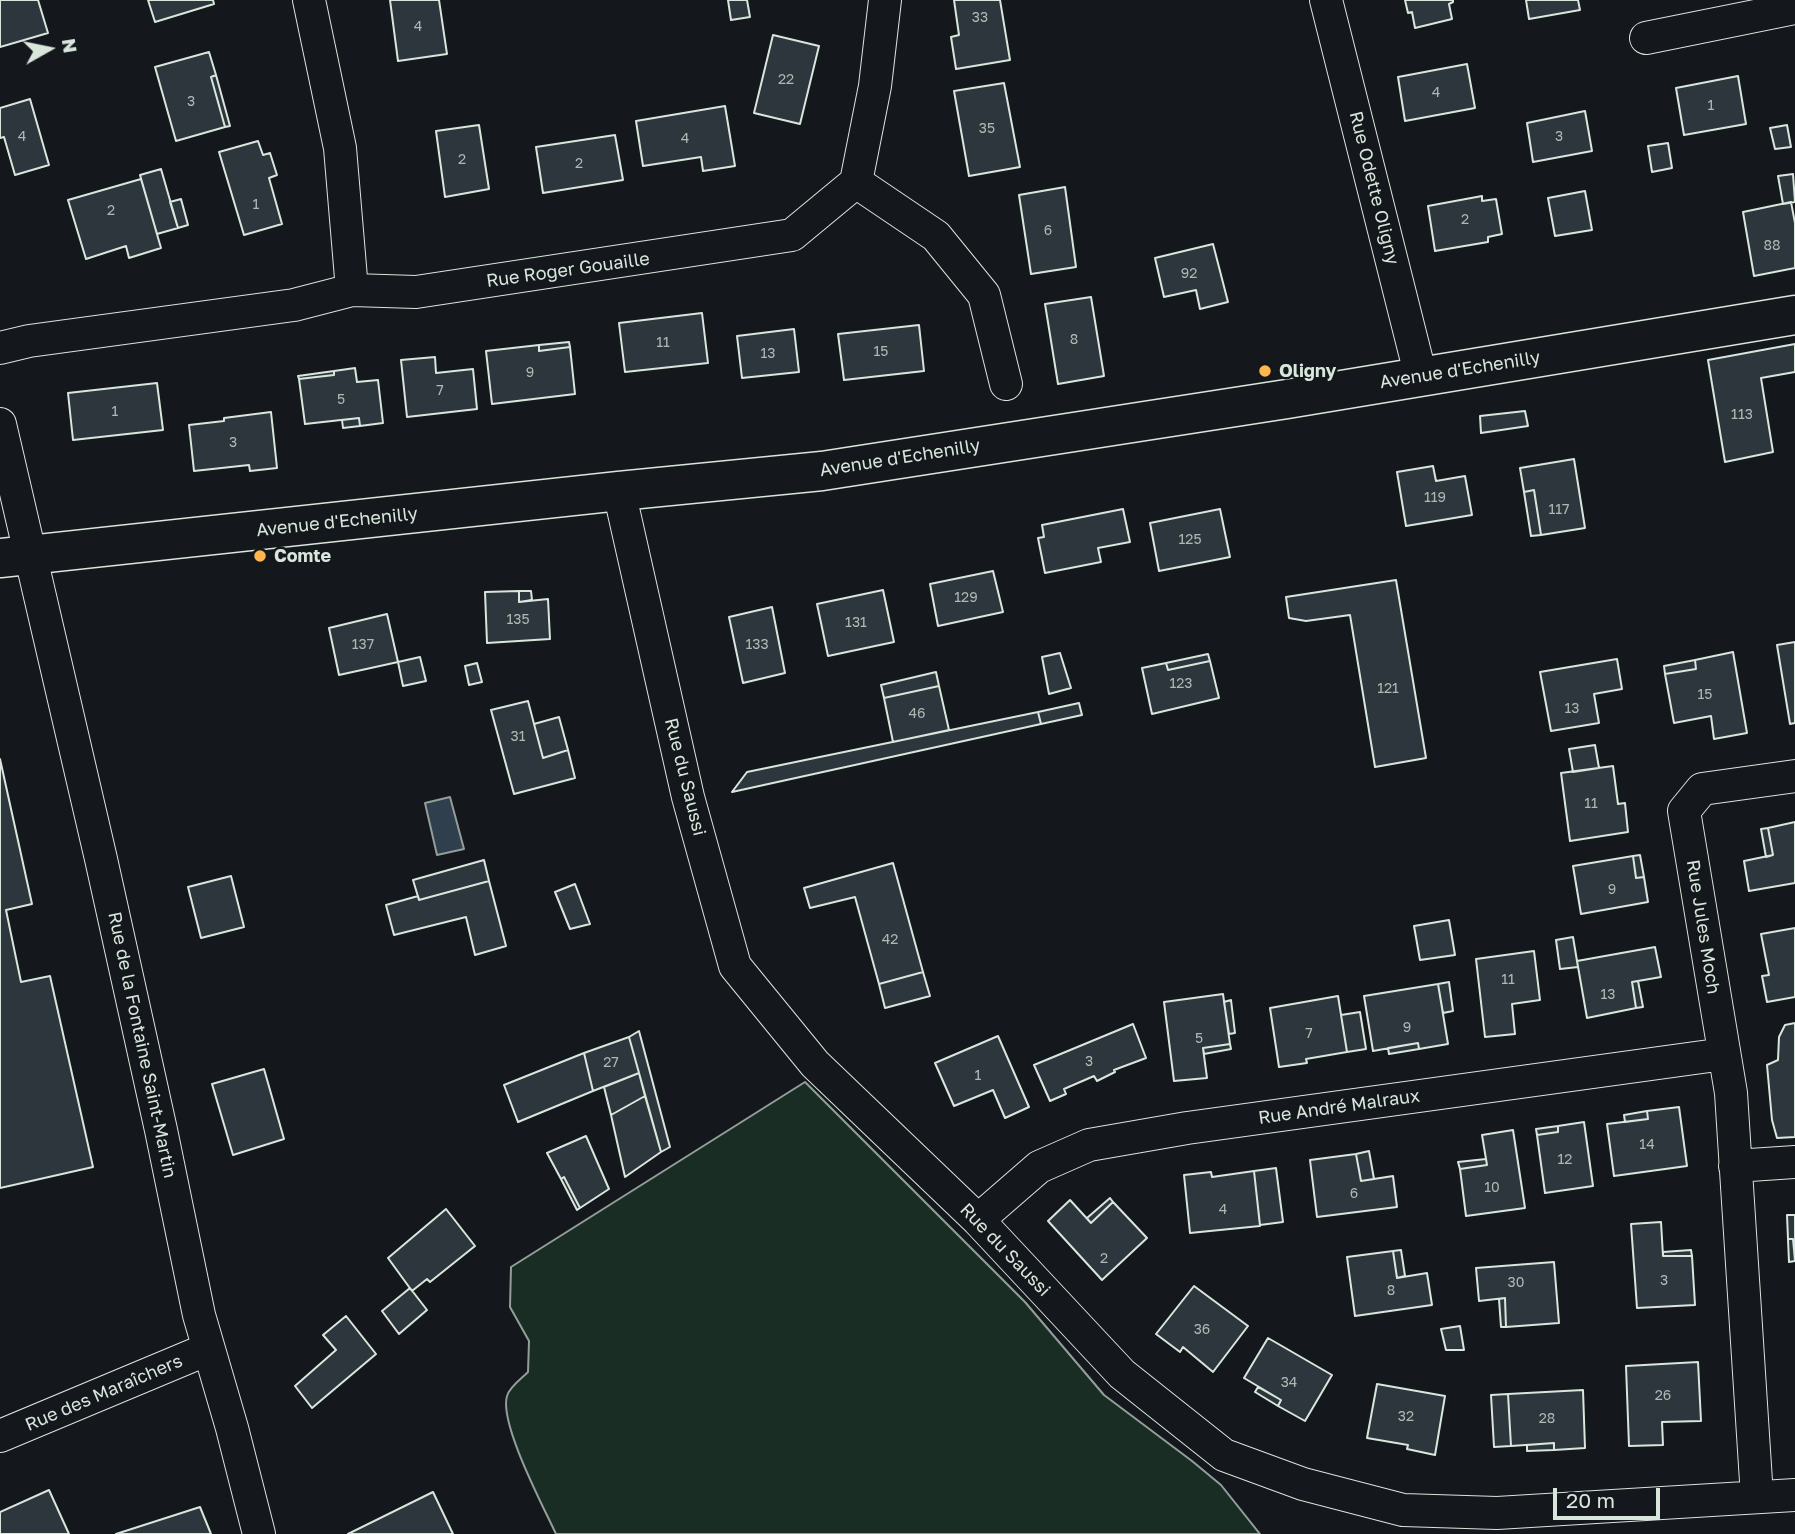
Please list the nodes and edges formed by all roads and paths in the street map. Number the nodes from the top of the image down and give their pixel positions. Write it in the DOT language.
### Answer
graph roads {
  1 [pos="309,0"];
  2 [pos="885,0"];
  3 [pos="1326,0"];
  4 [pos="1794,8"];
  5 [pos="1646,38"];
  6 [pos="856,182"];
  7 [pos="352,290"];
  8 [pos="1795,315"];
  9 [pos="0,348"];
  10 [pos="1421,377"];
  11 [pos="1006,384"];
  12 [pos="0,424"];
  13 [pos="619,491"];
  14 [pos="15,556"];
  15 [pos="1795,776"];
  16 [pos="1724,1054"];
  17 [pos="1795,1162"];
  18 [pos="1735,1166"];
  19 [pos="978,1220"];
  20 [pos="208,1349"];
  21 [pos="0,1436"];
  22 [pos="1795,1495"];
  23 [pos="1757,1497"];
  24 [pos="1611,1520"];
  25 [pos="259,1534"];
  1 -- 7 [label="street"];
  2 -- 6 [label="street"];
  3 -- 10 [label="street, Rue Odette Oligny"];
  4 -- 5 [label="street"];
  6 -- 7 [label="street, Rue Roger Gouaille"];
  6 -- 11 [label="street"];
  7 -- 9 [label="street, Rue Roger Gouaille"];
  8 -- 10 [label="street, Avenue d'Echenilly"];
  10 -- 13 [label="street, Avenue d'Echenilly"];
  12 -- 14 [label="street, Rue de la Fontaine Saint-Martin"];
  13 -- 14 [label="street, Avenue d'Echenilly"];
  13 -- 19 [label="street, Rue du Saussi"];
  14 -- 20 [label="street, Rue de la Fontaine Saint-Martin"];
  15 -- 16 [label="street, Rue Jules Moch"];
  16 -- 18 [label="street, Rue Jules Moch"];
  16 -- 19 [label="street, Rue André Malraux"];
  17 -- 18 [label="street"];
  18 -- 23 [label="street, Rue Jules Moch"];
  19 -- 24 [label="street, Rue du Saussi"];
  20 -- 21 [label="street, Rue des Maraîchers"];
  20 -- 25 [label="street, Rue de la Fontaine Saint-Martin"];
  22 -- 23 [label="street, Rue du Saussi"];
  23 -- 24 [label="street, Rue du Saussi"];
}
